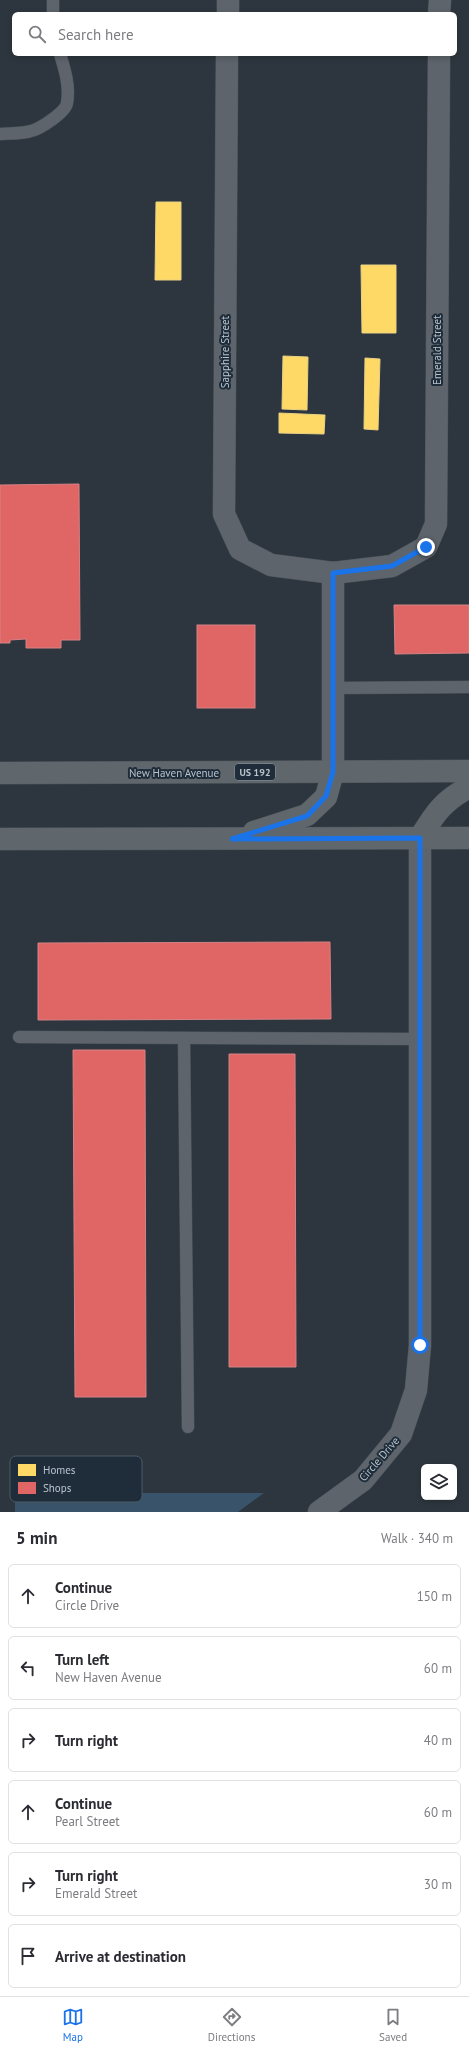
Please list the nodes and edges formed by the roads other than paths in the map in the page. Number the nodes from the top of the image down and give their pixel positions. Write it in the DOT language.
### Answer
graph roads {
  1 [pos="53,0"];
  2 [pos="228,0"];
  3 [pos="440,0"];
  4 [pos="53,12"];
  5 [pos="228,12"];
  6 [pos="439,12"];
  7 [pos="61,56"];
  8 [pos="227,56"];
  9 [pos="439,56"];
  10 [pos="0,134"];
  11 [pos="333,573"];
  12 [pos="469,687"];
  13 [pos="333,688"];
  14 [pos="469,771"];
  15 [pos="333,772"];
  16 [pos="0,774"];
  17 [pos="469,787"];
  18 [pos="420,838"];
  19 [pos="469,838"];
  20 [pos="232,839"];
  21 [pos="0,840"];
  22 [pos="19,1037"];
  23 [pos="184,1038"];
  24 [pos="420,1039"];
  25 [pos="188,1427"];
  26 [pos="319,1512"];
  1 -- 4 [label="lane"];
  2 -- 5 [label="street"];
  3 -- 6 [label="street"];
  7 -- 10 [label="lane"];
  8 -- 11 [label="street, Sapphire Street"];
  9 -- 11 [label="street, Emerald Street"];
  11 -- 13 [label="street"];
  12 -- 13 [label="lane"];
  13 -- 15 [label="street"];
  14 -- 15 [label="main road, New Haven Avenue / US 192"];
  15 -- 16 [label="main road, New Haven Avenue / US 192"];
  15 -- 20 [label="main road"];
  17 -- 18 [label="main road"];
  18 -- 19 [label="main road"];
  18 -- 20 [label="main road"];
  18 -- 24 [label="street, Circle Drive"];
  20 -- 21 [label="main road"];
  22 -- 23 [label="lane"];
  23 -- 24 [label="lane"];
  23 -- 25 [label="lane"];
  24 -- 26 [label="street, Circle Drive"];
}
